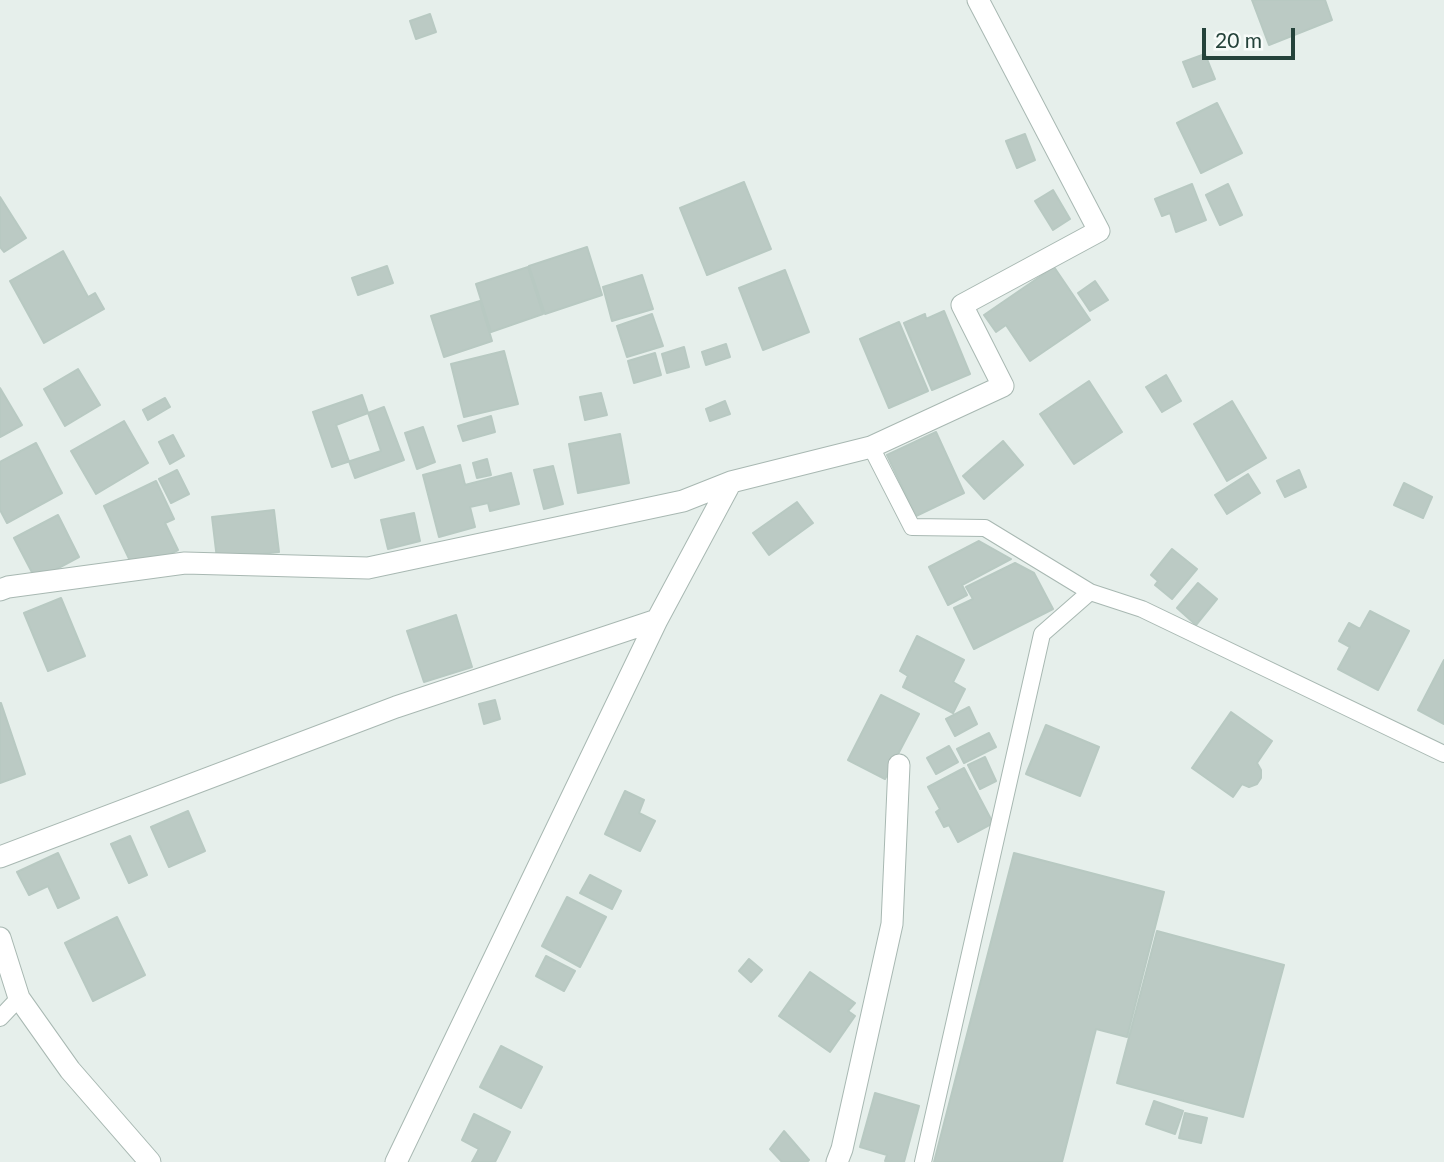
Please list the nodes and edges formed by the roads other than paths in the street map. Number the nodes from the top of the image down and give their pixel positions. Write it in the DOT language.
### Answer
graph roads {
  1 [pos="978,0"];
  2 [pos="871,446"];
  3 [pos="731,482"];
  4 [pos="3,583"];
  5 [pos="1090,592"];
  6 [pos="657,620"];
  7 [pos="1444,754"];
  8 [pos="899,765"];
  9 [pos="0,857"];
  10 [pos="0,938"];
  11 [pos="19,998"];
  12 [pos="0,1018"];
  13 [pos="150,1162"];
  14 [pos="396,1162"];
  15 [pos="837,1162"];
  16 [pos="923,1162"];
  1 -- 2 [label="street"];
  2 -- 3 [label="street"];
  2 -- 5 [label="lane"];
  3 -- 4 [label="street"];
  3 -- 6 [label="street"];
  5 -- 7 [label="lane"];
  5 -- 16 [label="lane"];
  6 -- 9 [label="street"];
  6 -- 14 [label="street"];
  8 -- 15 [label="street"];
  10 -- 11 [label="street"];
  11 -- 12 [label="lane"];
  11 -- 13 [label="street"];
}
